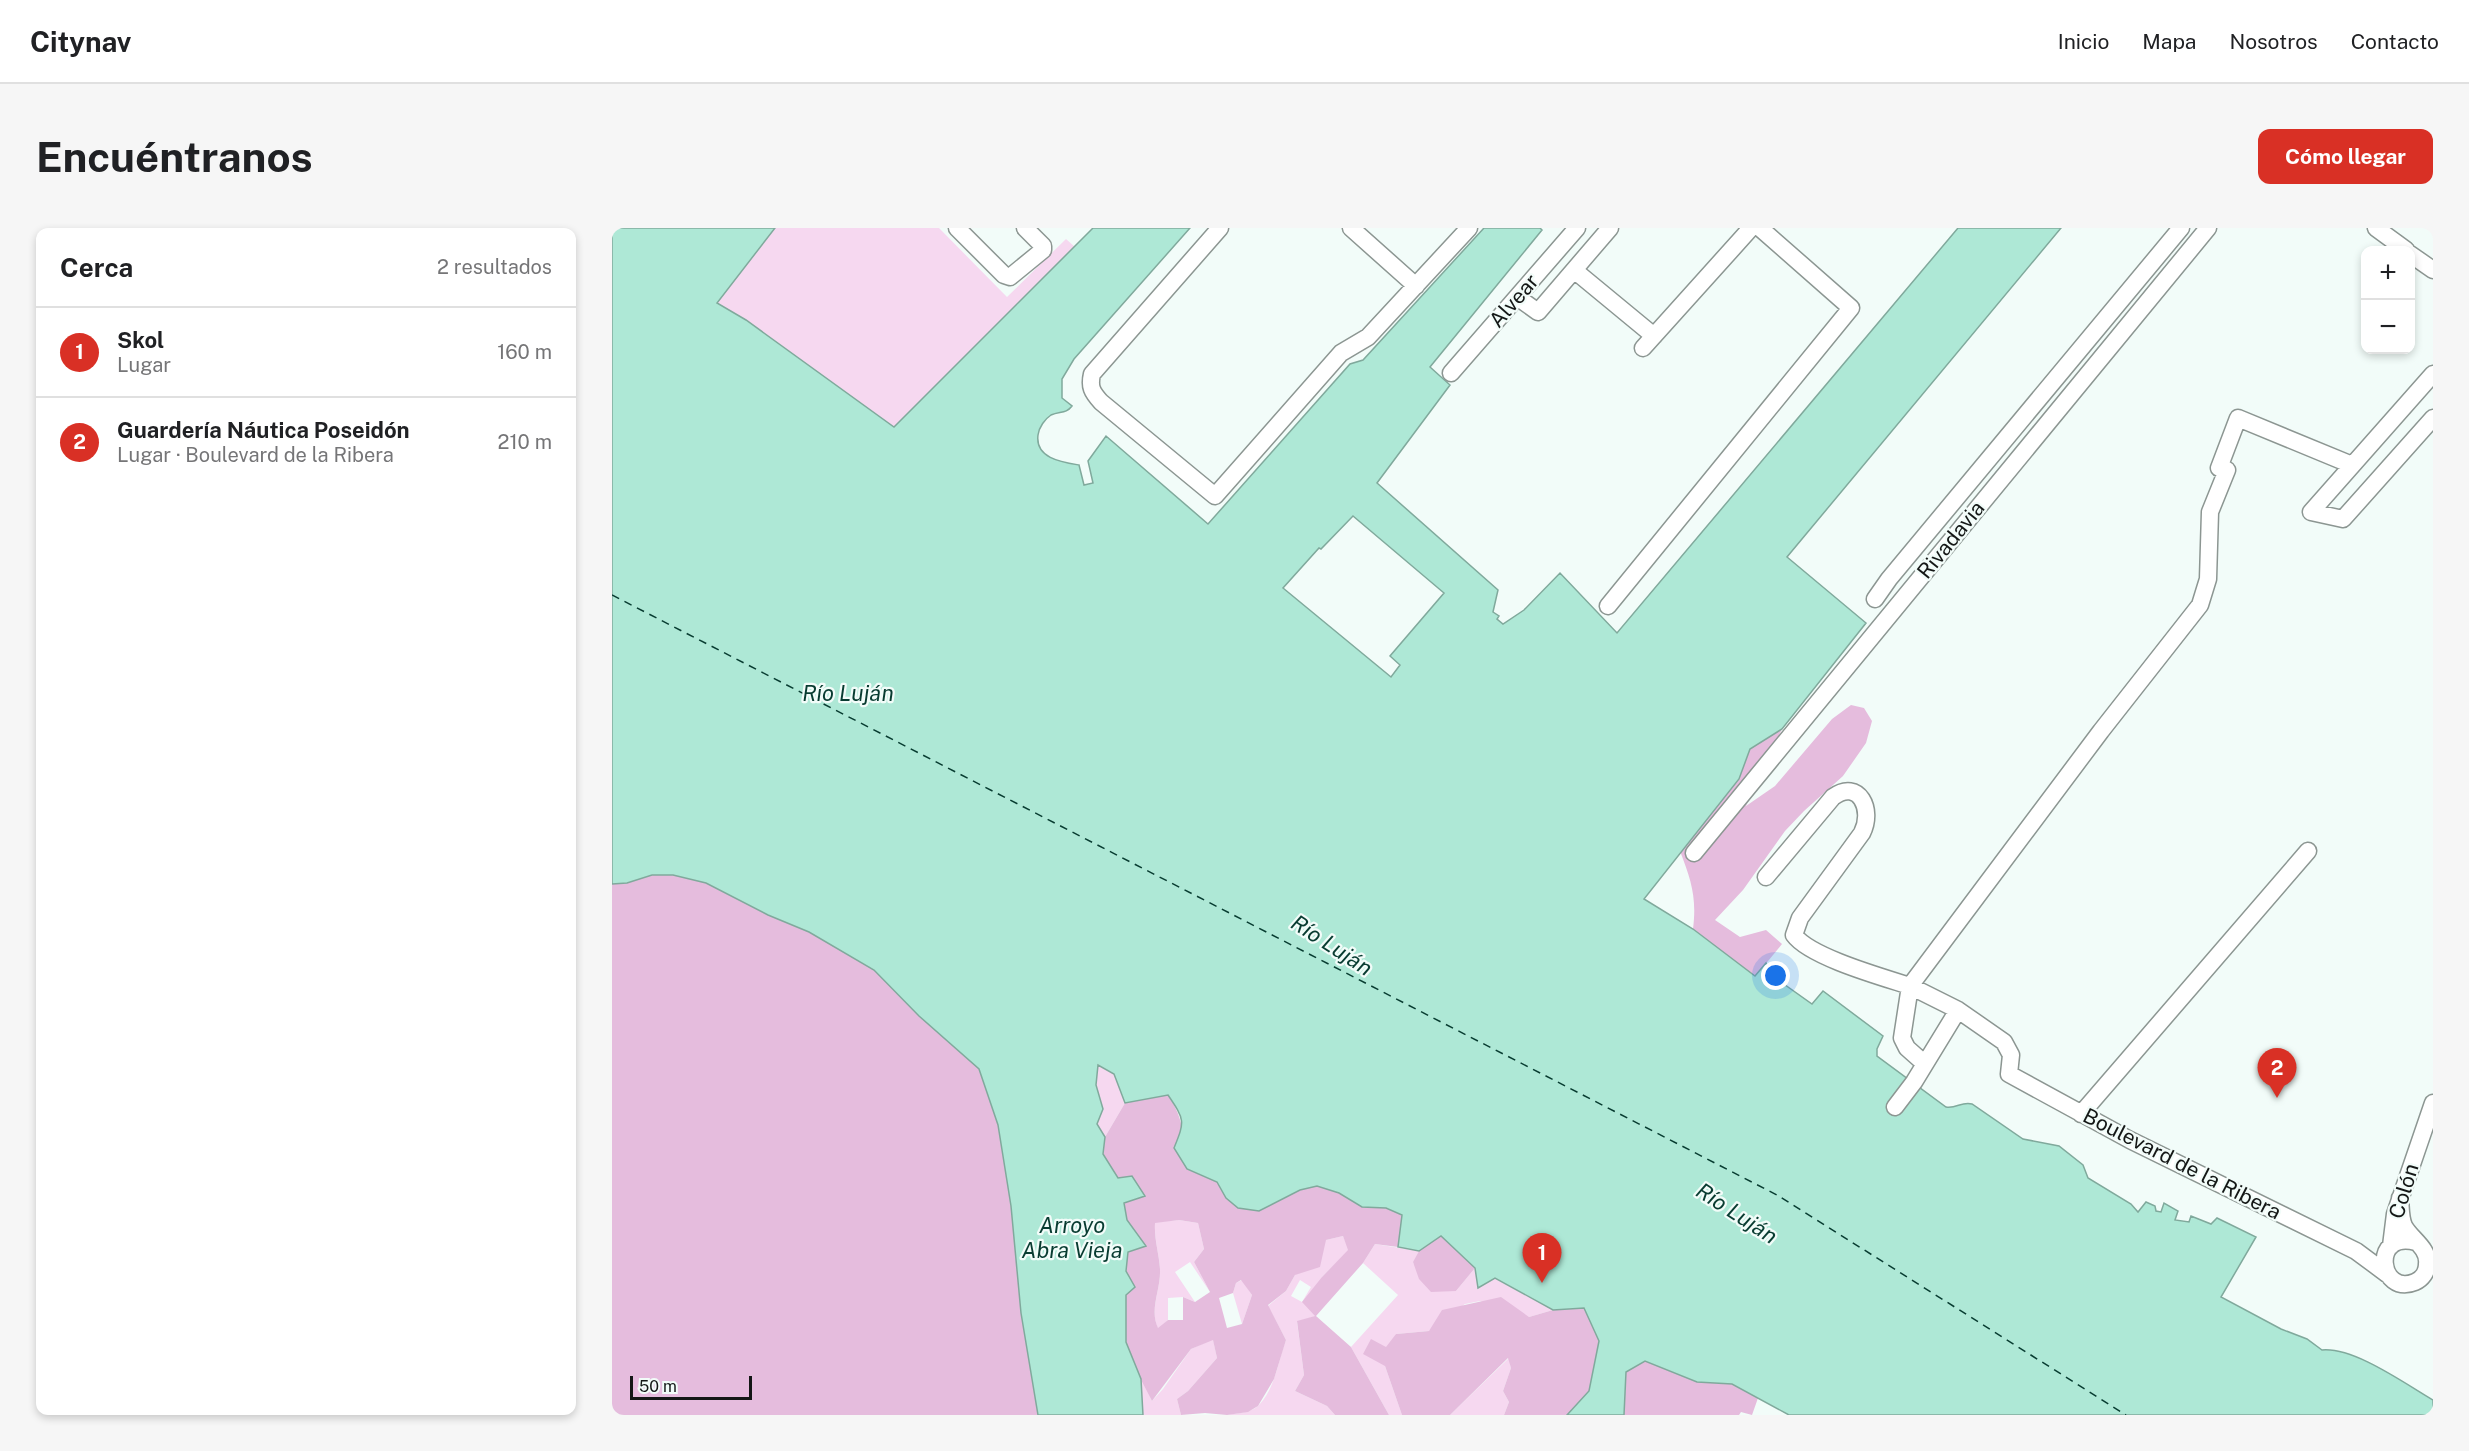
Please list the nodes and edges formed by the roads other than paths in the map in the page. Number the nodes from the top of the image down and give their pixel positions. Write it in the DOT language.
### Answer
graph roads {
  1 [pos="957,228"];
  2 [pos="1025,228"];
  3 [pos="1220,228"];
  4 [pos="1351,228"];
  5 [pos="1469,228"];
  6 [pos="1577,228"];
  7 [pos="1610,228"];
  8 [pos="1751,228"];
  9 [pos="1760,228"];
  10 [pos="2181,228"];
  11 [pos="2208,228"];
  12 [pos="2376,228"];
  13 [pos="2401,246"];
  14 [pos="2415,257"];
  15 [pos="1574,270"];
  16 [pos="2433,270"];
  17 [pos="1416,286"];
  18 [pos="1517,297"];
  19 [pos="1451,373"];
  20 [pos="2433,374"];
  21 [pos="2433,418"];
  22 [pos="2352,465"];
  23 [pos="1875,598"];
  24 [pos="1608,606"];
  25 [pos="2308,851"];
  26 [pos="1695,854"];
  27 [pos="1766,877"];
  28 [pos="1910,986"];
  29 [pos="1958,1010"];
  30 [pos="1925,1064"];
  31 [pos="2433,1103"];
  32 [pos="1895,1107"];
  33 [pos="2081,1114"];
  34 [pos="2400,1198"];
  35 [pos="2416,1242"];
  36 [pos="2390,1248"];
  37 [pos="2356,1251"];
  38 [pos="2387,1274"];
  1 -- 2 [label="street"];
  3 -- 17 [label="street"];
  4 -- 17 [label="street"];
  5 -- 17 [label="street"];
  6 -- 18 [label="street, Alvear"];
  7 -- 15 [label="street"];
  8 -- 15 [label="street"];
  9 -- 24 [label="street"];
  10 -- 23 [label="street"];
  11 -- 26 [label="street, Rivadavia"];
  12 -- 13 [label="street"];
  14 -- 16 [label="street"];
  15 -- 18 [label="street"];
  18 -- 19 [label="street, Alvear"];
  20 -- 22 [label="street"];
  21 -- 22 [label="street"];
  22 -- 28 [label="street"];
  25 -- 33 [label="street"];
  27 -- 28 [label="street"];
  28 -- 29 [label="street"];
  28 -- 30 [label="street"];
  29 -- 30 [label="street"];
  29 -- 33 [label="street, Boulevard de la Ribera"];
  30 -- 32 [label="street"];
  31 -- 34 [label="street, Colón"];
  33 -- 37 [label="street, Boulevard de la Ribera"];
  34 -- 35 [label="street"];
  34 -- 36 [label="street, Colón"];
  35 -- 36 [label="street"];
  35 -- 38 [label="street"];
  36 -- 37 [label="street, Boulevard de la Ribera"];
  36 -- 38 [label="street"];
  37 -- 38 [label="street, Boulevard de la Ribera"];
}
